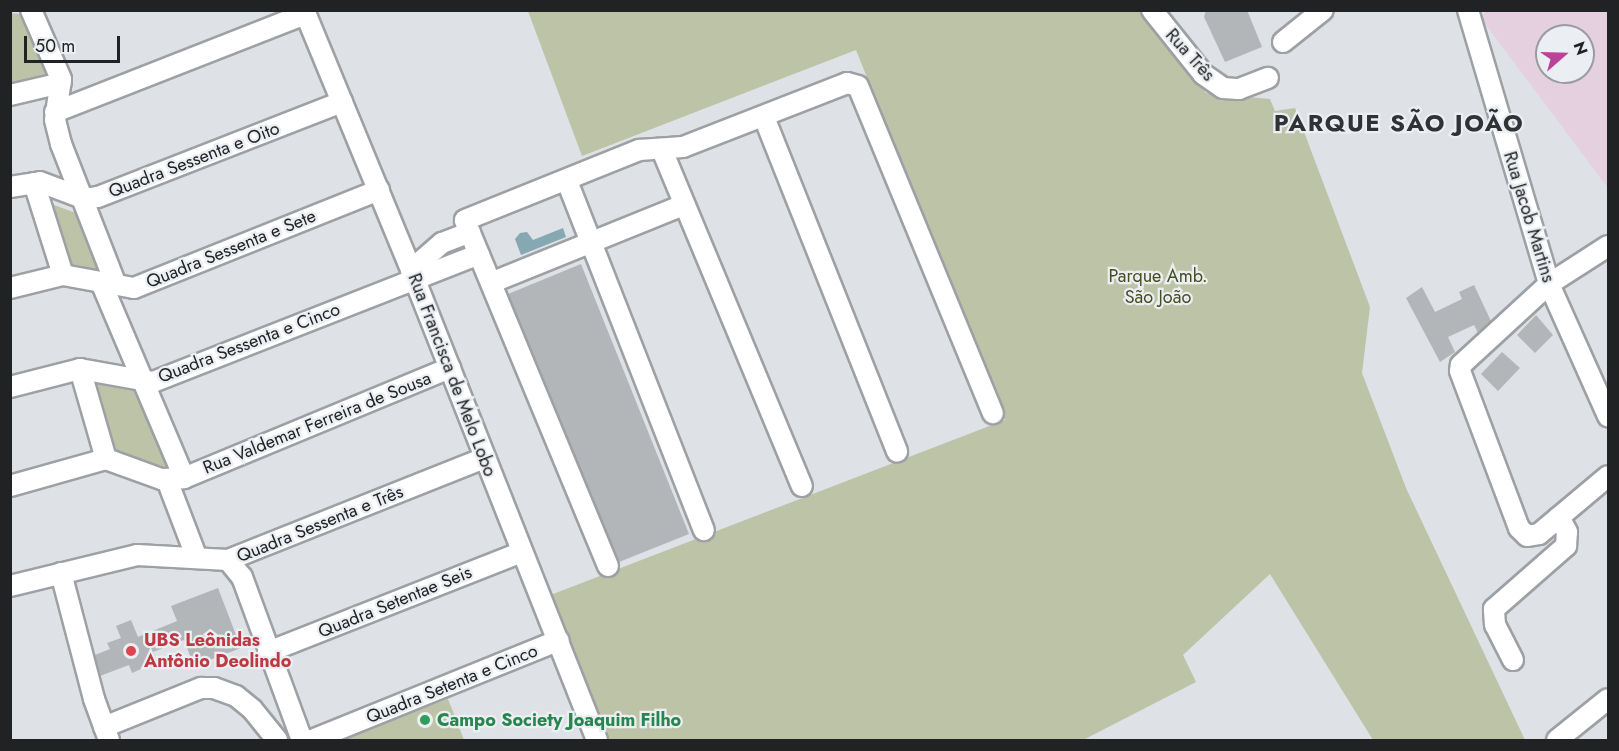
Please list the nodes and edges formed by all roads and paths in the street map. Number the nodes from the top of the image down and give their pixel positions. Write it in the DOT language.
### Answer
graph roads {
  1 [pos="31,10"];
  2 [pos="1152,10"];
  3 [pos="1323,10"];
  4 [pos="1468,10"];
  5 [pos="305,12"];
  6 [pos="1283,42"];
  7 [pos="1268,78"];
  8 [pos="61,83"];
  9 [pos="10,95"];
  10 [pos="342,102"];
  11 [pos="55,112"];
  12 [pos="764,117"];
  13 [pos="662,150"];
  14 [pos="567,181"];
  15 [pos="34,183"];
  16 [pos="10,187"];
  17 [pos="380,190"];
  18 [pos="85,199"];
  19 [pos="684,205"];
  20 [pos="470,232"];
  21 [pos="591,242"];
  22 [pos="1606,253"];
  23 [pos="479,254"];
  24 [pos="63,274"];
  25 [pos="413,274"];
  26 [pos="493,282"];
  27 [pos="109,284"];
  28 [pos="1549,284"];
  29 [pos="10,288"];
  30 [pos="450,368"];
  31 [pos="80,369"];
  32 [pos="141,382"];
  33 [pos="10,387"];
  34 [pos="993,413"];
  35 [pos="1608,416"];
  36 [pos="897,452"];
  37 [pos="484,458"];
  38 [pos="106,459"];
  39 [pos="1608,476"];
  40 [pos="175,479"];
  41 [pos="10,486"];
  42 [pos="802,486"];
  43 [pos="1559,517"];
  44 [pos="704,530"];
  45 [pos="522,552"];
  46 [pos="195,556"];
  47 [pos="228,560"];
  48 [pos="608,566"];
  49 [pos="61,573"];
  50 [pos="10,586"];
  51 [pos="559,640"];
  52 [pos="268,652"];
  53 [pos="1513,660"];
  54 [pos="1608,699"];
  55 [pos="106,734"];
  56 [pos="277,741"];
  57 [pos="302,741"];
  58 [pos="312,741"];
  59 [pos="597,741"];
  60 [pos="1557,741"];
  1 -- 8 [label="street"];
  2 -- 7 [label="street, Rua Três"];
  3 -- 6 [label="street"];
  4 -- 28 [label="street, Rua Jacob Martins"];
  5 -- 10 [label="street, Rua Francisca de Melo Lobo"];
  5 -- 11 [label="street"];
  8 -- 9 [label="street"];
  8 -- 11 [label="street"];
  10 -- 17 [label="street, Rua Francisca de Melo Lobo"];
  10 -- 18 [label="street, Quadra Sessenta e Oito"];
  11 -- 18 [label="street"];
  12 -- 13 [label="street"];
  12 -- 34 [label="street"];
  12 -- 36 [label="street"];
  13 -- 14 [label="street"];
  13 -- 19 [label="street"];
  14 -- 20 [label="street"];
  14 -- 21 [label="street"];
  15 -- 16 [label="street, Quadra Sessenta e Oito"];
  15 -- 18 [label="street, Quadra Sessenta e Oito"];
  15 -- 24 [label="street"];
  17 -- 25 [label="street, Rua Francisca de Melo Lobo"];
  17 -- 27 [label="street, Quadra Sessenta e Sete"];
  18 -- 27 [label="street"];
  19 -- 21 [label="street"];
  19 -- 42 [label="street"];
  20 -- 23 [label="street"];
  20 -- 25 [label="street"];
  21 -- 26 [label="street"];
  21 -- 44 [label="street"];
  22 -- 28 [label="street"];
  23 -- 25 [label="street, Quadra Sessenta e Cinco"];
  23 -- 26 [label="street"];
  24 -- 27 [label="street, Quadra Sessenta e Sete"];
  24 -- 29 [label="street, Quadra Sessenta e Sete"];
  25 -- 30 [label="street, Rua Francisca de Melo Lobo"];
  25 -- 32 [label="street, Quadra Sessenta e Cinco"];
  26 -- 48 [label="street"];
  27 -- 32 [label="street"];
  28 -- 35 [label="street, Rua Jacob Martins"];
  28 -- 43 [label="street"];
  30 -- 37 [label="street, Rua Francisca de Melo Lobo"];
  30 -- 40 [label="street, Rua Valdemar Ferreira de Sousa"];
  31 -- 32 [label="street, Quadra Sessenta e Cinco"];
  31 -- 33 [label="street, Quadra Sessenta e Cinco"];
  31 -- 38 [label="street"];
  32 -- 40 [label="street"];
  37 -- 45 [label="street, Rua Francisca de Melo Lobo"];
  37 -- 47 [label="street, Quadra Sessenta e Três"];
  38 -- 40 [label="street"];
  38 -- 41 [label="street"];
  39 -- 43 [label="street"];
  40 -- 46 [label="street"];
  43 -- 53 [label="street"];
  45 -- 51 [label="street, Rua Francisca de Melo Lobo"];
  45 -- 52 [label="street, Quadra Setentae Seis"];
  46 -- 47 [label="street, Quadra Sessenta e Três"];
  46 -- 49 [label="street, Quadra Sessenta e Três"];
  47 -- 52 [label="street"];
  49 -- 50 [label="street, Quadra Sessenta e Três"];
  49 -- 55 [label="street"];
  51 -- 58 [label="street, Quadra Setenta e Cinco"];
  51 -- 59 [label="street, Rua Francisca de Melo Lobo"];
  52 -- 57 [label="street"];
  54 -- 60 [label="street"];
  55 -- 56 [label="street"];
}
